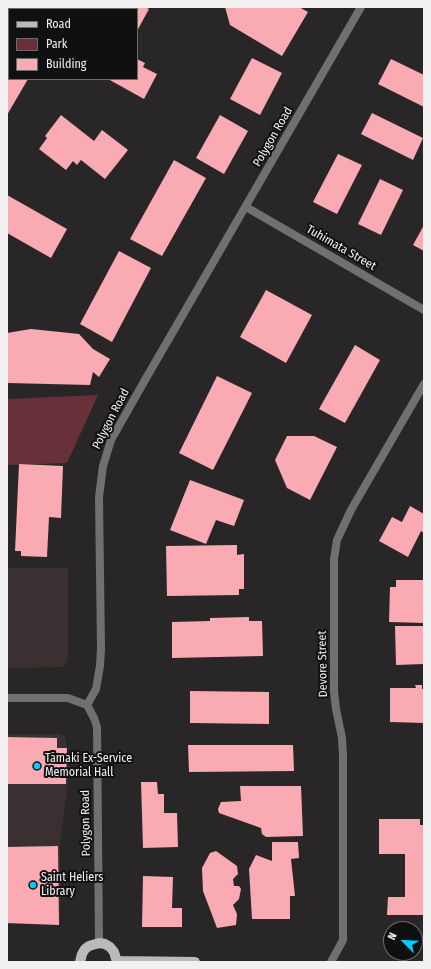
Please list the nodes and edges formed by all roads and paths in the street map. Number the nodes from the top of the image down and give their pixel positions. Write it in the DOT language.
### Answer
graph roads {
  1 [pos="361,7"];
  2 [pos="246,207"];
  3 [pos="424,310"];
  4 [pos="424,384"];
  5 [pos="7,698"];
  6 [pos="87,705"];
  7 [pos="99,943"];
  8 [pos="80,962"];
  9 [pos="117,962"];
  10 [pos="195,962"];
  11 [pos="331,962"];
  1 -- 2 [label="street, Polygon Road"];
  2 -- 3 [label="street, Tuhimata Street"];
  2 -- 6 [label="street, Polygon Road"];
  4 -- 11 [label="street, Devore Street"];
  5 -- 6 [label="street"];
  6 -- 7 [label="street, Polygon Road"];
  7 -- 8 [label="main road"];
  7 -- 9 [label="main road"];
  9 -- 10 [label="main road"];
}
